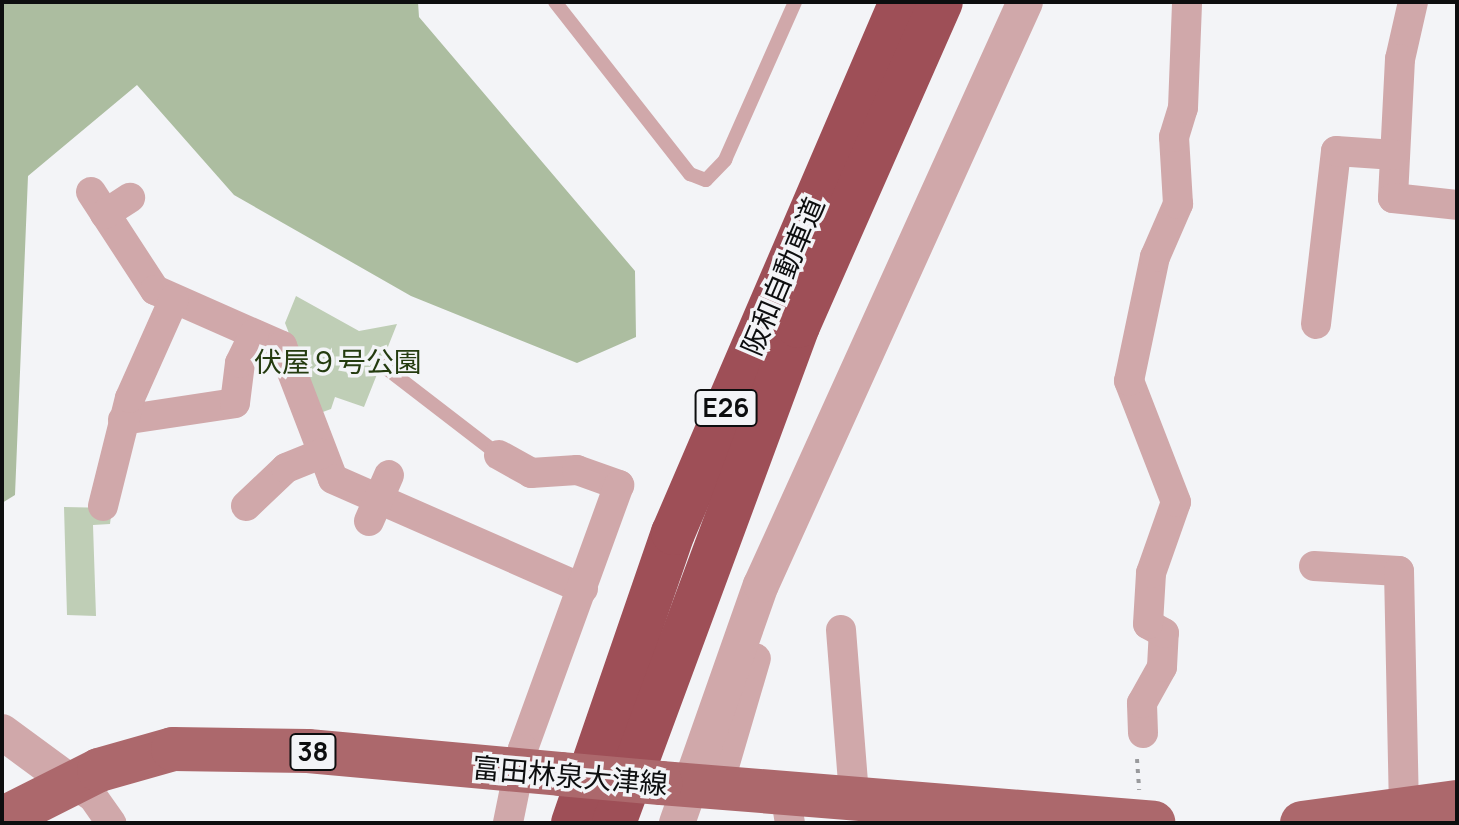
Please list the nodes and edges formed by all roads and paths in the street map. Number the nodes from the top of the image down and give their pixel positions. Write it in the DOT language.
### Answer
graph roads {
  1 [pos="555,2"];
  2 [pos="795,2"];
  3 [pos="901,2"];
  4 [pos="941,2"];
  5 [pos="1025,2"];
  6 [pos="1187,2"];
  7 [pos="1413,2"];
  8 [pos="1395,155"];
  9 [pos="109,201"];
  10 [pos="1457,205"];
  11 [pos="174,299"];
  12 [pos="1316,324"];
  13 [pos="254,334"];
  14 [pos="382,365"];
  15 [pos="123,420"];
  16 [pos="321,454"];
  17 [pos="499,455"];
  18 [pos="103,506"];
  19 [pos="246,506"];
  20 [pos="1314,566"];
  21 [pos="583,589"];
  22 [pos="841,630"];
  23 [pos="756,658"];
  24 [pos="2,732"];
  25 [pos="1143,733"];
  26 [pos="540,772"];
  27 [pos="70,782"];
  28 [pos="686,794"];
  29 [pos="854,797"];
  30 [pos="1457,802"];
  31 [pos="788,808"];
  32 [pos="1404,809"];
  33 [pos="990,815"];
  34 [pos="2,819"];
  35 [pos="1146,822"];
  36 [pos="111,823"];
  37 [pos="508,823"];
  38 [pos="573,823"];
  39 [pos="614,823"];
  40 [pos="1302,823"];
  1 -- 2 [label="lane"];
  3 -- 38 [label="highway, 阪和自動車道 / E26"];
  4 -- 39 [label="highway, 阪和自動車道 / E26"];
  5 -- 28 [label="street"];
  6 -- 25 [label="street"];
  7 -- 8 [label="street"];
  8 -- 10 [label="street"];
  8 -- 12 [label="street"];
  9 -- 11 [label="street"];
  11 -- 13 [label="street"];
  11 -- 15 [label="street"];
  13 -- 15 [label="street"];
  13 -- 16 [label="street"];
  14 -- 17 [label="lane"];
  15 -- 18 [label="street"];
  16 -- 19 [label="street"];
  16 -- 21 [label="street"];
  17 -- 21 [label="street"];
  20 -- 32 [label="street"];
  21 -- 26 [label="street"];
  22 -- 29 [label="street"];
  23 -- 28 [label="street"];
  24 -- 27 [label="street"];
  25 -- 35 [label="path"];
  26 -- 27 [label="main road, 富田林泉大津線 / 38"];
  26 -- 28 [label="main road, 富田林泉大津線 / 38, bridge"];
  26 -- 37 [label="street"];
  27 -- 34 [label="main road, 富田林泉大津線 / 38"];
  27 -- 36 [label="street"];
  28 -- 31 [label="main road, 富田林泉大津線 / 38"];
  29 -- 31 [label="main road, 富田林泉大津線 / 38"];
  29 -- 33 [label="main road, 富田林泉大津線 / 38"];
  30 -- 32 [label="main road"];
  32 -- 40 [label="main road"];
  33 -- 35 [label="main road, 富田林泉大津線 / 38"];
}
